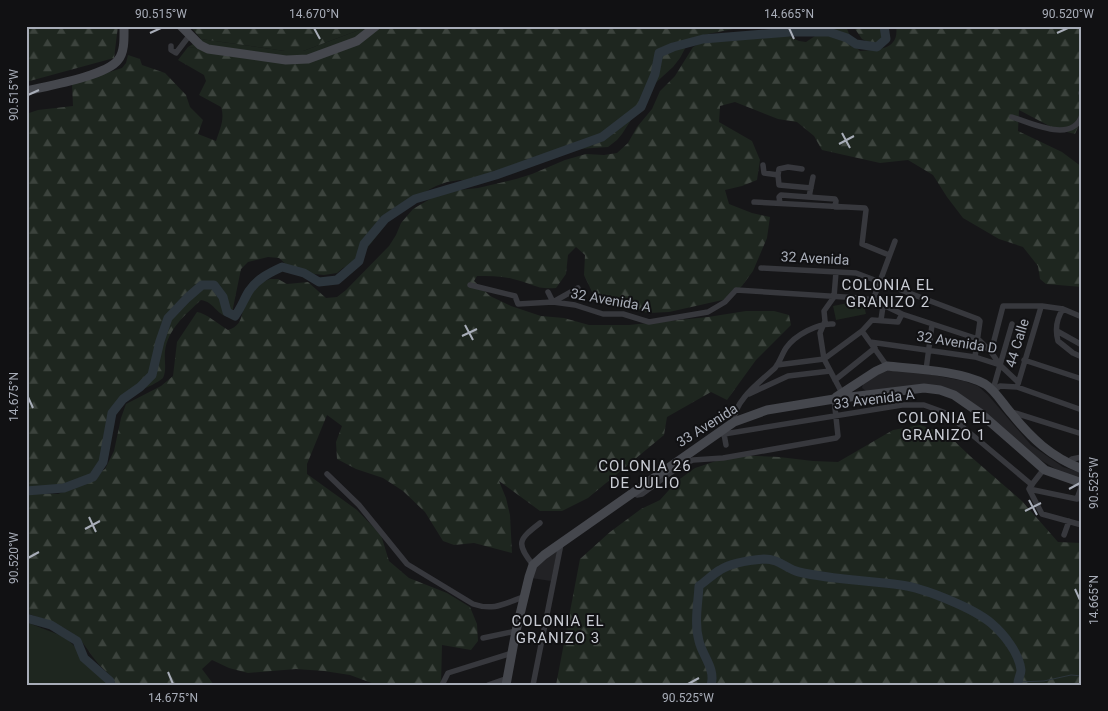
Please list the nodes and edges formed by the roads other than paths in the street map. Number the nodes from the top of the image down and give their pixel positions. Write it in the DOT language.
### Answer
graph roads {
  1 [pos="124,26"];
  2 [pos="181,26"];
  3 [pos="376,26"];
  4 [pos="189,36"];
  5 [pos="171,46"];
  6 [pos="26,91"];
  7 [pos="1082,115"];
  8 [pos="1012,117"];
  9 [pos="763,165"];
  10 [pos="802,169"];
  11 [pos="778,175"];
  12 [pos="813,177"];
  13 [pos="811,188"];
  14 [pos="810,197"];
  15 [pos="754,202"];
  16 [pos="780,204"];
  17 [pos="835,207"];
  18 [pos="895,240"];
  19 [pos="889,254"];
  20 [pos="761,268"];
  21 [pos="836,272"];
  22 [pos="881,281"];
  23 [pos="470,285"];
  24 [pos="578,288"];
  25 [pos="548,292"];
  26 [pos="834,297"];
  27 [pos="873,300"];
  28 [pos="553,302"];
  29 [pos="883,306"];
  30 [pos="1041,307"];
  31 [pos="1063,309"];
  32 [pos="902,314"];
  33 [pos="1082,317"];
  34 [pos="881,320"];
  35 [pos="824,324"];
  36 [pos="834,324"];
  37 [pos="1012,324"];
  38 [pos="932,325"];
  39 [pos="862,331"];
  40 [pos="1056,331"];
  41 [pos="978,339"];
  42 [pos="870,342"];
  43 [pos="1082,345"];
  44 [pos="875,348"];
  45 [pos="930,350"];
  46 [pos="991,352"];
  47 [pos="975,356"];
  48 [pos="1082,357"];
  49 [pos="824,359"];
  50 [pos="1024,360"];
  51 [pos="777,365"];
  52 [pos="1000,365"];
  53 [pos="887,366"];
  54 [pos="926,370"];
  55 [pos="830,371"];
  56 [pos="1082,379"];
  57 [pos="835,380"];
  58 [pos="1017,384"];
  59 [pos="995,390"];
  60 [pos="844,394"];
  61 [pos="746,396"];
  62 [pos="1082,410"];
  63 [pos="1010,412"];
  64 [pos="835,417"];
  65 [pos="734,422"];
  66 [pos="720,434"];
  67 [pos="1082,434"];
  68 [pos="726,445"];
  69 [pos="1082,457"];
  70 [pos="1066,463"];
  71 [pos="1044,469"];
  72 [pos="1082,469"];
  73 [pos="327,474"];
  74 [pos="1082,484"];
  75 [pos="1030,487"];
  76 [pos="632,492"];
  77 [pos="1068,522"];
  78 [pos="540,523"];
  79 [pos="1082,524"];
  80 [pos="1064,535"];
  81 [pos="561,544"];
  82 [pos="533,565"];
  83 [pos="523,597"];
  84 [pos="516,631"];
  85 [pos="483,638"];
  86 [pos="512,653"];
  87 [pos="507,682"];
  88 [pos="442,685"];
  89 [pos="488,685"];
  90 [pos="533,685"];
  1 -- 6 [label="street"];
  2 -- 4 [label="street"];
  3 -- 4 [label="street"];
  4 -- 5 [label="street"];
  7 -- 8 [label="street"];
  9 -- 11 [label="street"];
  10 -- 11 [label="street"];
  11 -- 13 [label="street"];
  12 -- 13 [label="street"];
  13 -- 14 [label="street"];
  14 -- 16 [label="street"];
  14 -- 17 [label="street"];
  15 -- 16 [label="street"];
  16 -- 17 [label="street"];
  17 -- 19 [label="street"];
  18 -- 19 [label="street"];
  19 -- 22 [label="street"];
  20 -- 21 [label="street, 32 Avenida"];
  21 -- 22 [label="street, 32 Avenida"];
  21 -- 26 [label="street"];
  22 -- 27 [label="street"];
  22 -- 41 [label="street, 32 Avenida"];
  23 -- 28 [label="street, 32 Avenida A"];
  24 -- 28 [label="street"];
  25 -- 28 [label="street"];
  26 -- 27 [label="street, 32 Avenida A"];
  26 -- 28 [label="street, 32 Avenida A"];
  26 -- 35 [label="street"];
  27 -- 29 [label="street, 32 Avenida A"];
  29 -- 32 [label="street, 32 Avenida A"];
  29 -- 34 [label="street"];
  30 -- 31 [label="street"];
  30 -- 46 [label="street"];
  30 -- 50 [label="street, 44 Calle"];
  31 -- 33 [label="street"];
  31 -- 40 [label="street"];
  32 -- 34 [label="street"];
  32 -- 38 [label="street, 32 Avenida A"];
  34 -- 39 [label="street"];
  35 -- 36 [label="street"];
  35 -- 49 [label="street"];
  35 -- 51 [label="street"];
  37 -- 52 [label="street, 32 Avenida D"];
  38 -- 41 [label="street, 32 Avenida A"];
  38 -- 45 [label="street"];
  39 -- 42 [label="street"];
  39 -- 49 [label="street"];
  40 -- 43 [label="street"];
  40 -- 48 [label="street"];
  41 -- 46 [label="street"];
  41 -- 47 [label="street"];
  42 -- 44 [label="street"];
  42 -- 45 [label="street, 32 Avenida D"];
  44 -- 53 [label="street"];
  44 -- 57 [label="street"];
  45 -- 47 [label="street, 32 Avenida D"];
  45 -- 54 [label="street"];
  46 -- 52 [label="street"];
  47 -- 52 [label="street, 32 Avenida D"];
  49 -- 51 [label="street"];
  49 -- 55 [label="street"];
  50 -- 56 [label="street"];
  50 -- 58 [label="street, 44 Calle"];
  51 -- 61 [label="street"];
  52 -- 58 [label="street"];
  52 -- 59 [label="street"];
  53 -- 54 [label="street"];
  53 -- 60 [label="street, 33 Avenida"];
  54 -- 59 [label="street"];
  55 -- 57 [label="street"];
  55 -- 61 [label="street"];
  57 -- 60 [label="street"];
  58 -- 59 [label="street"];
  58 -- 62 [label="street"];
  59 -- 63 [label="street"];
  60 -- 64 [label="street"];
  60 -- 65 [label="street, 33 Avenida"];
  60 -- 71 [label="street, 33 Avenida"];
  61 -- 65 [label="street"];
  63 -- 67 [label="street"];
  63 -- 70 [label="street"];
  64 -- 66 [label="street, 33 Avenida A"];
  64 -- 75 [label="street, 33 Avenida A"];
  64 -- 76 [label="street"];
  65 -- 66 [label="street, 33 Avenida"];
  66 -- 68 [label="street"];
  66 -- 76 [label="street, 33 Avenida"];
  69 -- 70 [label="street"];
  70 -- 72 [label="street"];
  71 -- 74 [label="street, 33 Avenida"];
  71 -- 75 [label="street"];
  73 -- 83 [label="street"];
  74 -- 75 [label="street"];
  75 -- 77 [label="street"];
  76 -- 81 [label="street, 33 Avenida"];
  77 -- 79 [label="street"];
  77 -- 80 [label="street"];
  78 -- 82 [label="street"];
  81 -- 82 [label="street, 33 Avenida"];
  81 -- 90 [label="street"];
  82 -- 83 [label="street"];
  83 -- 84 [label="street"];
  84 -- 85 [label="street"];
  84 -- 86 [label="street"];
  86 -- 87 [label="street"];
  86 -- 88 [label="street"];
  87 -- 89 [label="street"];
}
